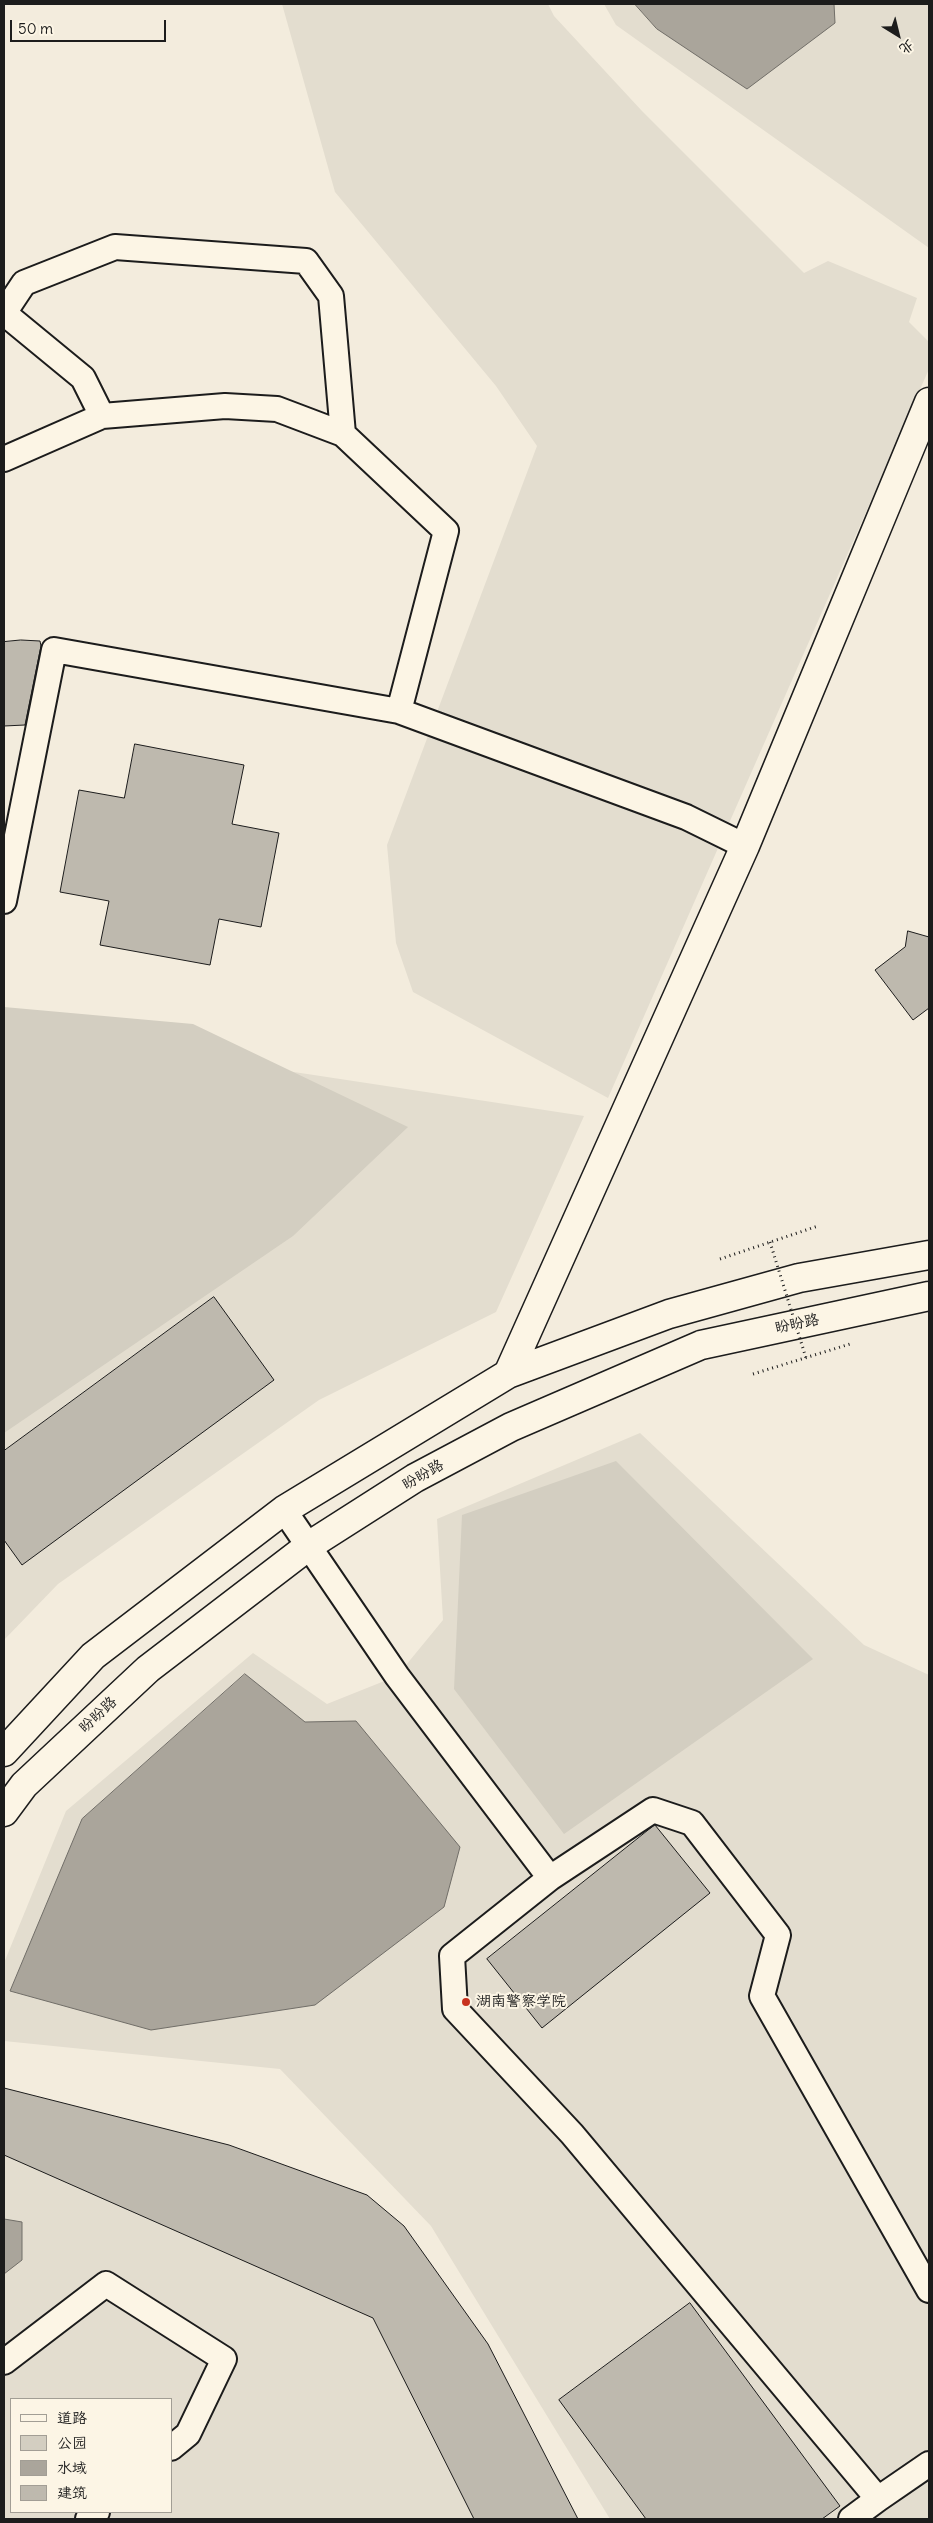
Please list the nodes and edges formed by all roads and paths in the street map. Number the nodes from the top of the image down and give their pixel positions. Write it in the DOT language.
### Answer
graph roads {
  1 [pos="929,402"];
  2 [pos="102,416"];
  3 [pos="343,434"];
  4 [pos="4,459"];
  5 [pos="399,711"];
  6 [pos="745,846"];
  7 [pos="4,901"];
  8 [pos="818,1226"];
  9 [pos="770,1242"];
  10 [pos="929,1254"];
  11 [pos="720,1259"];
  12 [pos="929,1296"];
  13 [pos="850,1344"];
  14 [pos="806,1358"];
  15 [pos="508,1374"];
  16 [pos="753,1374"];
  17 [pos="284,1510"];
  18 [pos="310,1545"];
  19 [pos="4,1752"];
  20 [pos="4,1812"];
  21 [pos="550,1878"];
  22 [pos="929,2290"];
  23 [pos="4,2362"];
  24 [pos="172,2447"];
  25 [pos="929,2464"];
  26 [pos="878,2499"];
  27 [pos="851,2519"];
  1 -- 6 [label="main road"];
  2 -- 3 [label="lane"];
  2 -- 3 [label="lane"];
  2 -- 4 [label="lane"];
  3 -- 5 [label="lane"];
  5 -- 6 [label="lane"];
  5 -- 7 [label="lane"];
  6 -- 15 [label="main road"];
  8 -- 9 [label="path"];
  9 -- 11 [label="path"];
  9 -- 14 [label="path, bridge"];
  10 -- 15 [label="main road"];
  12 -- 18 [label="main road, 盼盼路"];
  13 -- 14 [label="path"];
  14 -- 16 [label="path"];
  15 -- 17 [label="main road"];
  17 -- 18 [label="lane"];
  17 -- 19 [label="main road"];
  18 -- 20 [label="main road, 盼盼路"];
  18 -- 21 [label="lane"];
  21 -- 22 [label="lane"];
  21 -- 26 [label="lane"];
  23 -- 24 [label="lane"];
  25 -- 26 [label="lane"];
  26 -- 27 [label="lane"];
}
